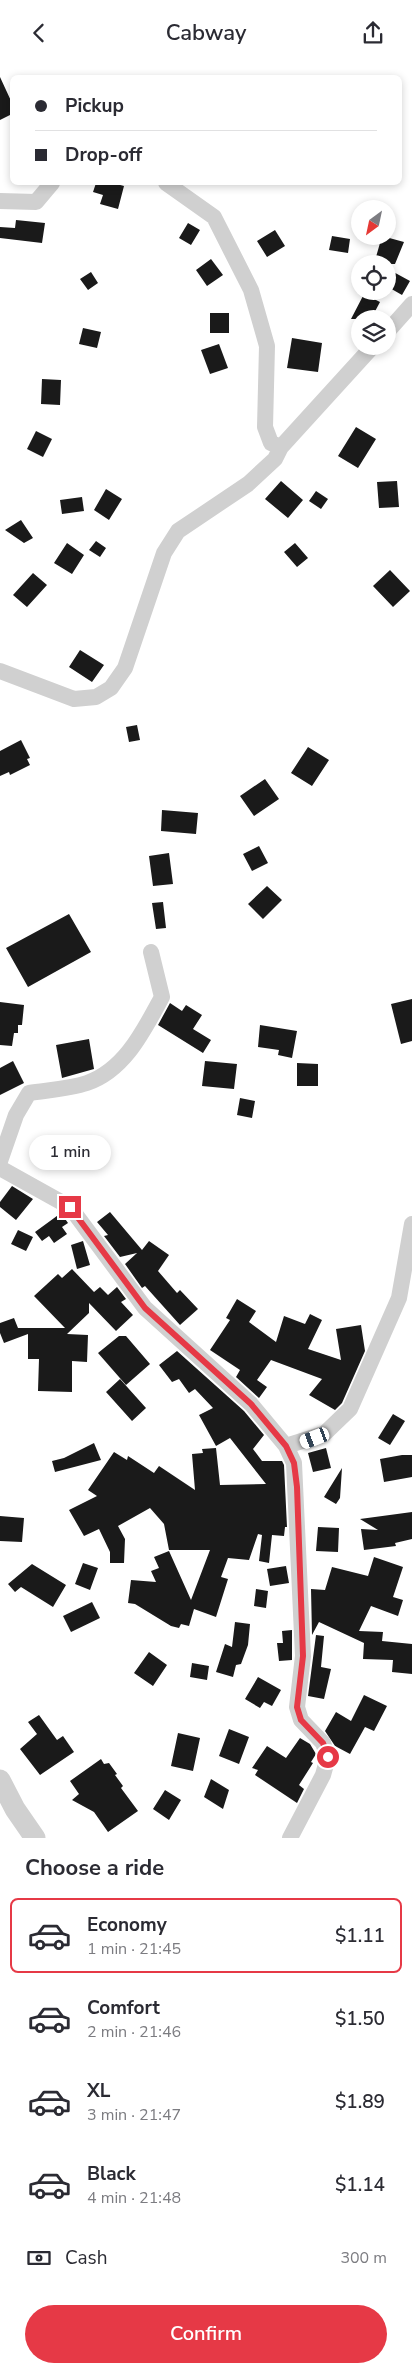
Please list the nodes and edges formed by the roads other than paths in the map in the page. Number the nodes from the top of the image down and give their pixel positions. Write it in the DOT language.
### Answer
graph roads {
  1 [pos="50,185"];
  2 [pos="169,185"];
  3 [pos="0,201"];
  4 [pos="412,304"];
  5 [pos="396,322"];
  6 [pos="365,355"];
  7 [pos="280,447"];
  8 [pos="0,671"];
  9 [pos="151,952"];
  10 [pos="0,1161"];
  11 [pos="0,1168"];
  12 [pos="412,1224"];
  13 [pos="286,1446"];
  14 [pos="0,1781"];
  15 [pos="35,1838"];
  16 [pos="290,1838"];
  1 -- 3 [label="street"];
  2 -- 7 [label="street"];
  4 -- 5 [label="street"];
  6 -- 7 [label="street"];
  7 -- 8 [label="street"];
  9 -- 10 [label="street"];
  11 -- 13 [label="street"];
  12 -- 13 [label="street"];
  13 -- 16 [label="street"];
  14 -- 15 [label="street"];
}
